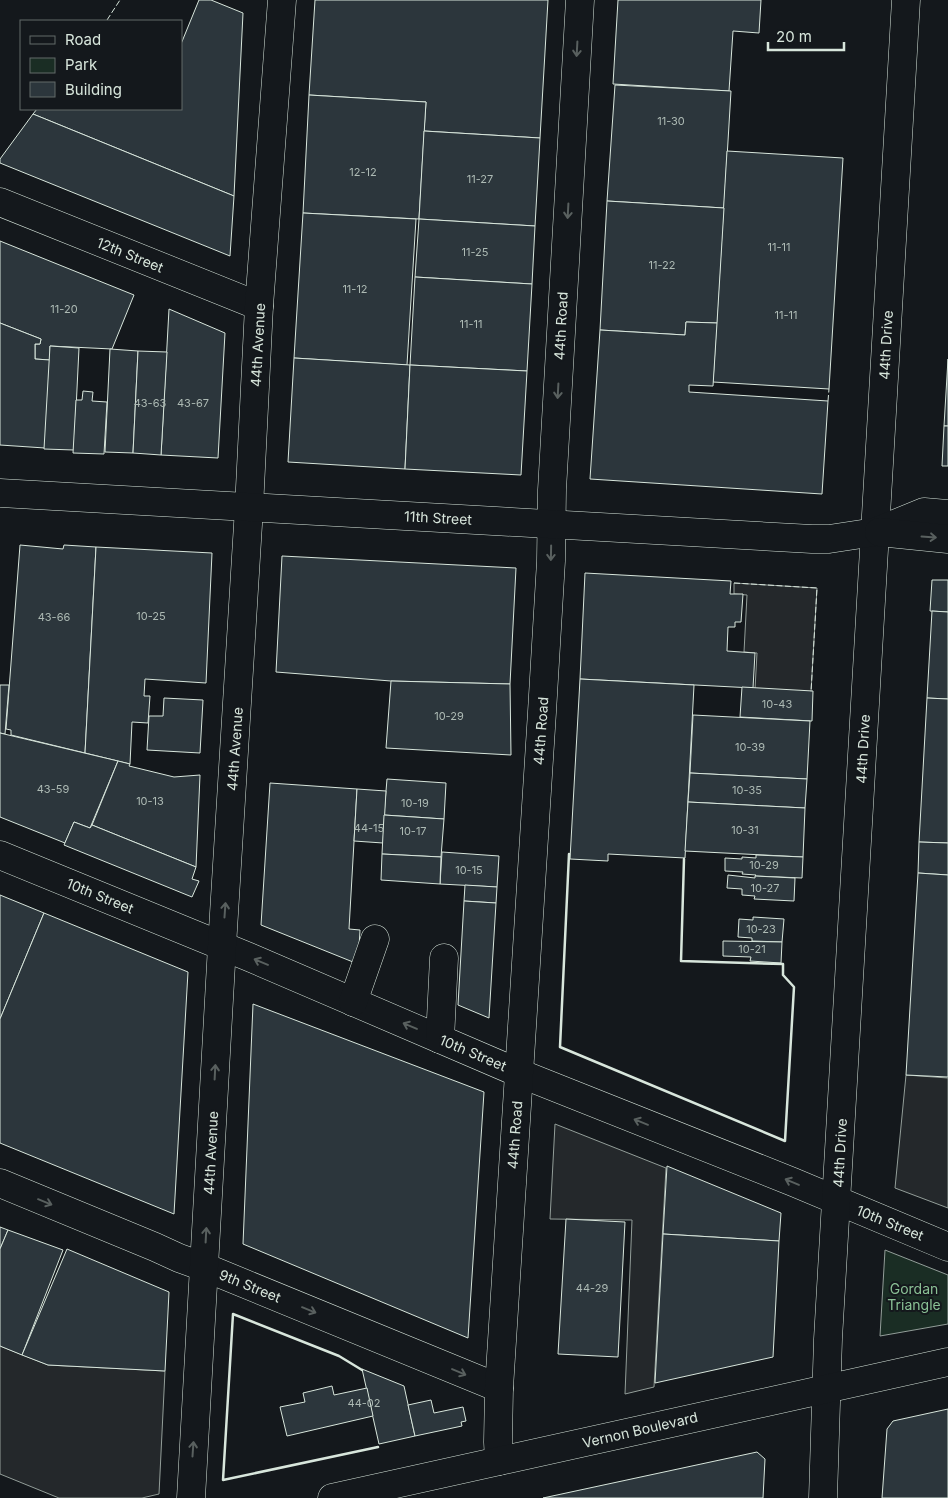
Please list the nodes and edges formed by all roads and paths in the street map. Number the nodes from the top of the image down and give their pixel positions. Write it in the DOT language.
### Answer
graph roads {
  1 [pos="282,0"];
  2 [pos="580,0"];
  3 [pos="906,0"];
  4 [pos="0,202"];
  5 [pos="259,306"];
  6 [pos="0,493"];
  7 [pos="250,508"];
  8 [pos="948,514"];
  9 [pos="552,524"];
  10 [pos="875,532"];
  11 [pos="948,538"];
  12 [pos="0,855"];
  13 [pos="375,939"];
  14 [pos="222,946"];
  15 [pos="444,958"];
  16 [pos="353,1002"];
  17 [pos="440,1040"];
  18 [pos="519,1073"];
  19 [pos="0,1183"];
  20 [pos="837,1201"];
  21 [pos="948,1246"];
  22 [pos="204,1267"];
  23 [pos="948,1362"];
  24 [pos="499,1388"];
  25 [pos="826,1388"];
  26 [pos="499,1461"];
  27 [pos="191,1498"];
  28 [pos="332,1498"];
  29 [pos="823,1498"];
  1 -- 5 [label="street, 44th Avenue"];
  2 -- 9 [label="street, 44th Road, one-way"];
  3 -- 10 [label="street, 44th Drive"];
  4 -- 5 [label="street, 12th Street"];
  5 -- 7 [label="street, 44th Avenue"];
  6 -- 7 [label="street, 11th Street"];
  7 -- 9 [label="street, 11th Street"];
  14 -- 7 [label="street, 44th Avenue, one-way"];
  8 -- 10 [label="street, 11th Street"];
  9 -- 10 [label="street, 11th Street"];
  9 -- 18 [label="street, 44th Road, one-way"];
  10 -- 11 [label="street, 11th Street, one-way"];
  10 -- 20 [label="street, 44th Drive"];
  12 -- 14 [label="street, 10th Street"];
  13 -- 16 [label="street"];
  16 -- 14 [label="street, 10th Street, one-way"];
  22 -- 14 [label="street, 44th Avenue, one-way"];
  15 -- 17 [label="street"];
  17 -- 16 [label="street, 10th Street, one-way"];
  17 -- 18 [label="street, 10th Street"];
  20 -- 18 [label="street, 10th Street, one-way"];
  18 -- 24 [label="street, 44th Road"];
  19 -- 22 [label="street, 9th Street, one-way"];
  20 -- 21 [label="street, 10th Street"];
  20 -- 25 [label="street, 44th Drive"];
  22 -- 24 [label="street, 9th Street, one-way"];
  27 -- 22 [label="street, 44th Avenue, one-way"];
  23 -- 25 [label="street, Vernon Boulevard"];
  24 -- 26 [label="street, 44th Road"];
  25 -- 26 [label="street, Vernon Boulevard"];
  25 -- 29 [label="street, 44th Drive"];
  26 -- 28 [label="street, Vernon Boulevard"];
}
